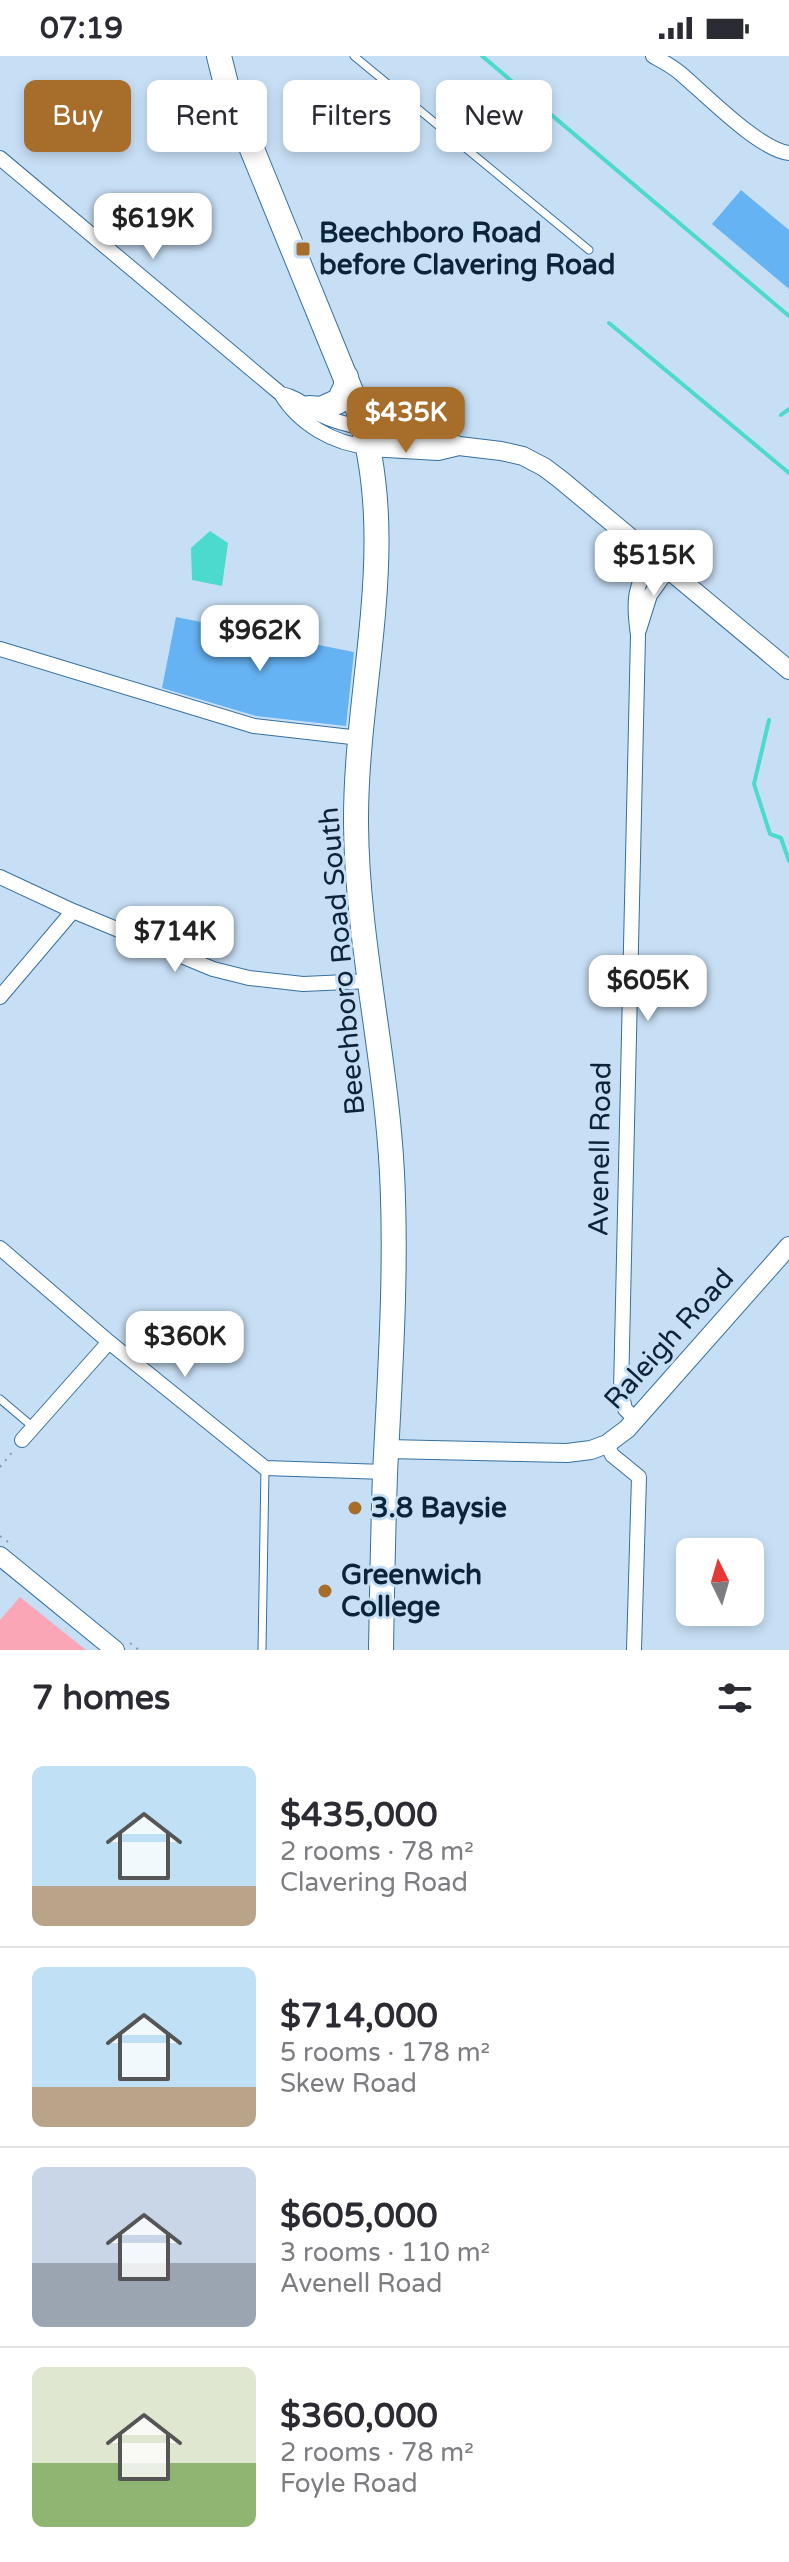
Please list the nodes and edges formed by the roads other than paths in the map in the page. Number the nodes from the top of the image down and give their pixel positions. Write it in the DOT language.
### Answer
graph roads {
  1 [pos="219,56"];
  2 [pos="354,56"];
  3 [pos="653,56"];
  4 [pos="789,153"];
  5 [pos="0,158"];
  6 [pos="589,250"];
  7 [pos="346,377"];
  8 [pos="281,394"];
  9 [pos="309,408"];
  10 [pos="366,438"];
  11 [pos="653,557"];
  12 [pos="668,570"];
  13 [pos="638,635"];
  14 [pos="0,649"];
  15 [pos="789,670"];
  16 [pos="360,738"];
  17 [pos="0,877"];
  18 [pos="73,911"];
  19 [pos="370,981"];
  20 [pos="0,997"];
  21 [pos="789,1246"];
  22 [pos="0,1248"];
  23 [pos="109,1342"];
  24 [pos="0,1399"];
  25 [pos="636,1420"];
  26 [pos="33,1427"];
  27 [pos="22,1440"];
  28 [pos="607,1444"];
  29 [pos="386,1460"];
  30 [pos="265,1468"];
  31 [pos="0,1556"];
  32 [pos="115,1650"];
  33 [pos="262,1650"];
  34 [pos="381,1650"];
  35 [pos="634,1650"];
  1 -- 7 [label="main road, Beechboro Road South"];
  2 -- 6 [label="lane"];
  3 -- 4 [label="street"];
  5 -- 8 [label="street"];
  7 -- 9 [label="main road"];
  7 -- 10 [label="main road, Beechboro Road South"];
  8 -- 9 [label="street"];
  8 -- 10 [label="street"];
  9 -- 10 [label="street"];
  10 -- 11 [label="street"];
  10 -- 16 [label="main road, Beechboro Road South"];
  11 -- 12 [label="street"];
  11 -- 13 [label="street, Avenell Road"];
  12 -- 13 [label="street, Avenell Road"];
  12 -- 15 [label="street"];
  13 -- 25 [label="street, Avenell Road"];
  14 -- 16 [label="street"];
  16 -- 19 [label="main road, Beechboro Road South"];
  17 -- 18 [label="street"];
  18 -- 19 [label="street"];
  18 -- 20 [label="street"];
  19 -- 29 [label="main road, Beechboro Road South"];
  21 -- 25 [label="street, Raleigh Road"];
  22 -- 23 [label="street"];
  23 -- 26 [label="street"];
  23 -- 30 [label="street"];
  24 -- 26 [label="lane"];
  25 -- 28 [label="street, Raleigh Road"];
  26 -- 27 [label="street"];
  28 -- 29 [label="street, Raleigh Road"];
  28 -- 35 [label="street"];
  29 -- 30 [label="street"];
  29 -- 34 [label="main road, Beechboro Road South"];
  30 -- 33 [label="lane"];
  31 -- 32 [label="street"];
}
